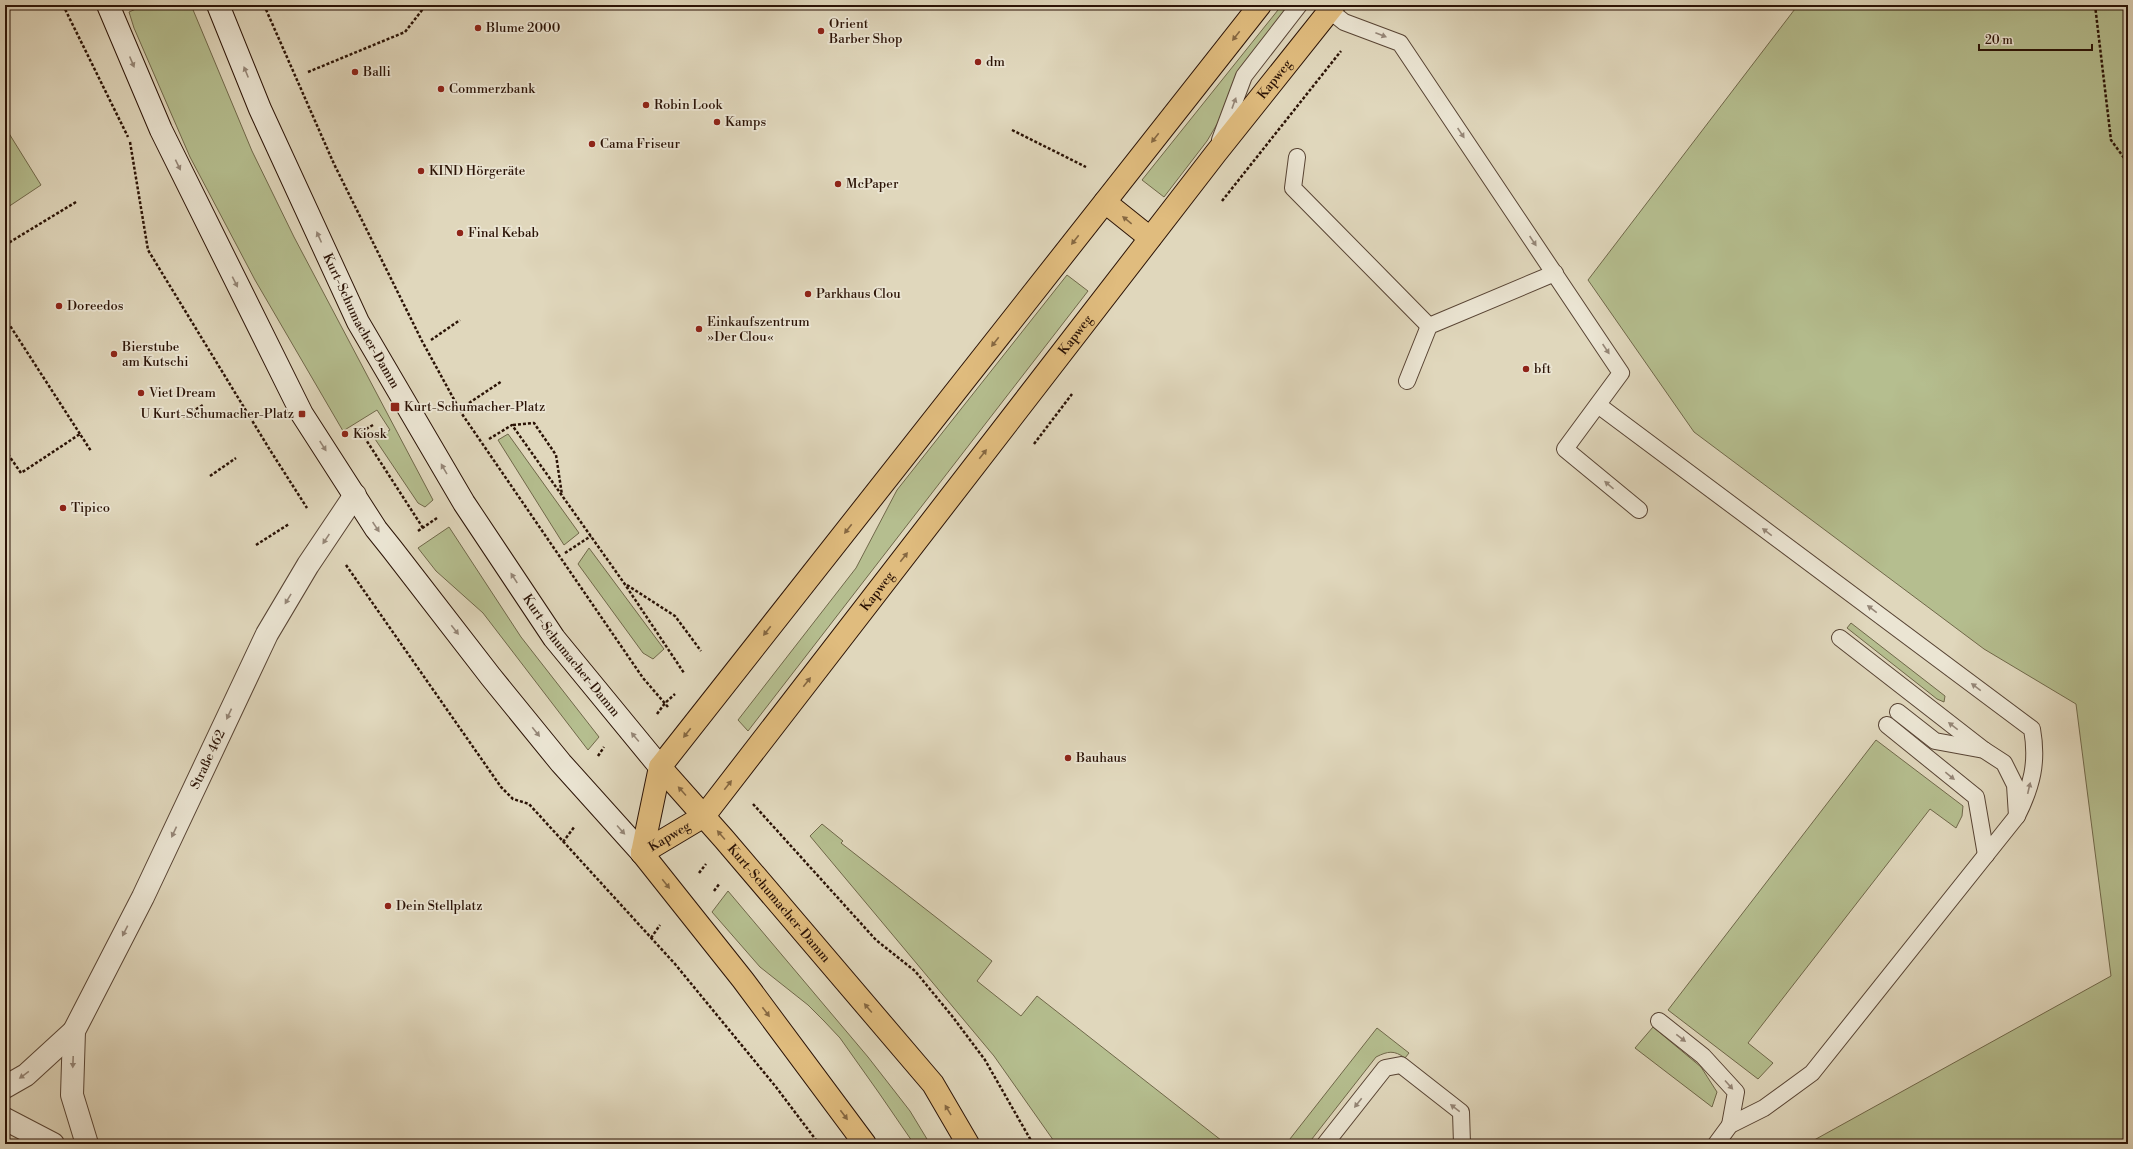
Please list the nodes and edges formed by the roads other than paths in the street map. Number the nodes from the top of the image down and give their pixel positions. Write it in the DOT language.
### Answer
graph roads {
  1 [pos="108,5"];
  2 [pos="218,5"];
  3 [pos="1260,5"];
  4 [pos="1299,5"];
  5 [pos="1331,8"];
  6 [pos="1216,153"];
  7 [pos="1296,156"];
  8 [pos="1105,202"];
  9 [pos="1150,238"];
  10 [pos="1555,273"];
  11 [pos="1429,326"];
  12 [pos="1406,381"];
  13 [pos="1598,405"];
  14 [pos="355,494"];
  15 [pos="1639,510"];
  16 [pos="1840,638"];
  17 [pos="1898,712"];
  18 [pos="1887,725"];
  19 [pos="1984,750"];
  20 [pos="660,767"];
  21 [pos="704,816"];
  22 [pos="2017,816"];
  23 [pos="642,853"];
  24 [pos="1986,855"];
  25 [pos="1659,1021"];
  26 [pos="74,1031"];
  27 [pos="5,1087"];
  28 [pos="5,1119"];
  29 [pos="1730,1125"];
  30 [pos="53,1144"];
  31 [pos="87,1144"];
  32 [pos="865,1144"];
  33 [pos="968,1144"];
  34 [pos="1326,1144"];
  35 [pos="1462,1144"];
  36 [pos="1716,1144"];
  1 -- 14 [label="main road, one-way"];
  20 -- 2 [label="main road, Kurt-Schumacher-Damm, one-way"];
  3 -- 8 [label="main road, Kapweg, one-way"];
  6 -- 4 [label="lane, one-way"];
  5 -- 6 [label="main road, Kapweg"];
  5 -- 10 [label="lane, one-way"];
  6 -- 9 [label="main road, Kapweg"];
  7 -- 11 [label="lane"];
  9 -- 8 [label="main road, one-way"];
  8 -- 20 [label="main road, Kapweg, one-way"];
  21 -- 9 [label="main road, Kapweg, one-way"];
  10 -- 11 [label="lane"];
  10 -- 13 [label="lane, one-way"];
  11 -- 12 [label="lane"];
  15 -- 13 [label="lane, one-way"];
  22 -- 13 [label="lane, one-way"];
  14 -- 23 [label="main road, one-way"];
  14 -- 26 [label="main road, Straße 462, one-way"];
  19 -- 16 [label="lane, one-way"];
  17 -- 19 [label="lane"];
  18 -- 24 [label="lane, one-way"];
  19 -- 22 [label="lane"];
  21 -- 20 [label="main road, Kurt-Schumacher-Damm, one-way"];
  20 -- 23 [label="main road, Kapweg"];
  21 -- 23 [label="main road, Kapweg"];
  33 -- 21 [label="main road, Kurt-Schumacher-Damm, one-way"];
  22 -- 24 [label="lane"];
  23 -- 32 [label="main road, one-way"];
  24 -- 29 [label="lane"];
  25 -- 29 [label="lane, one-way"];
  26 -- 27 [label="main road, Straße 462, one-way"];
  26 -- 31 [label="main road, Straße 462, one-way"];
  28 -- 30 [label="main road"];
  29 -- 36 [label="lane"];
  35 -- 34 [label="lane, one-way"];
}
